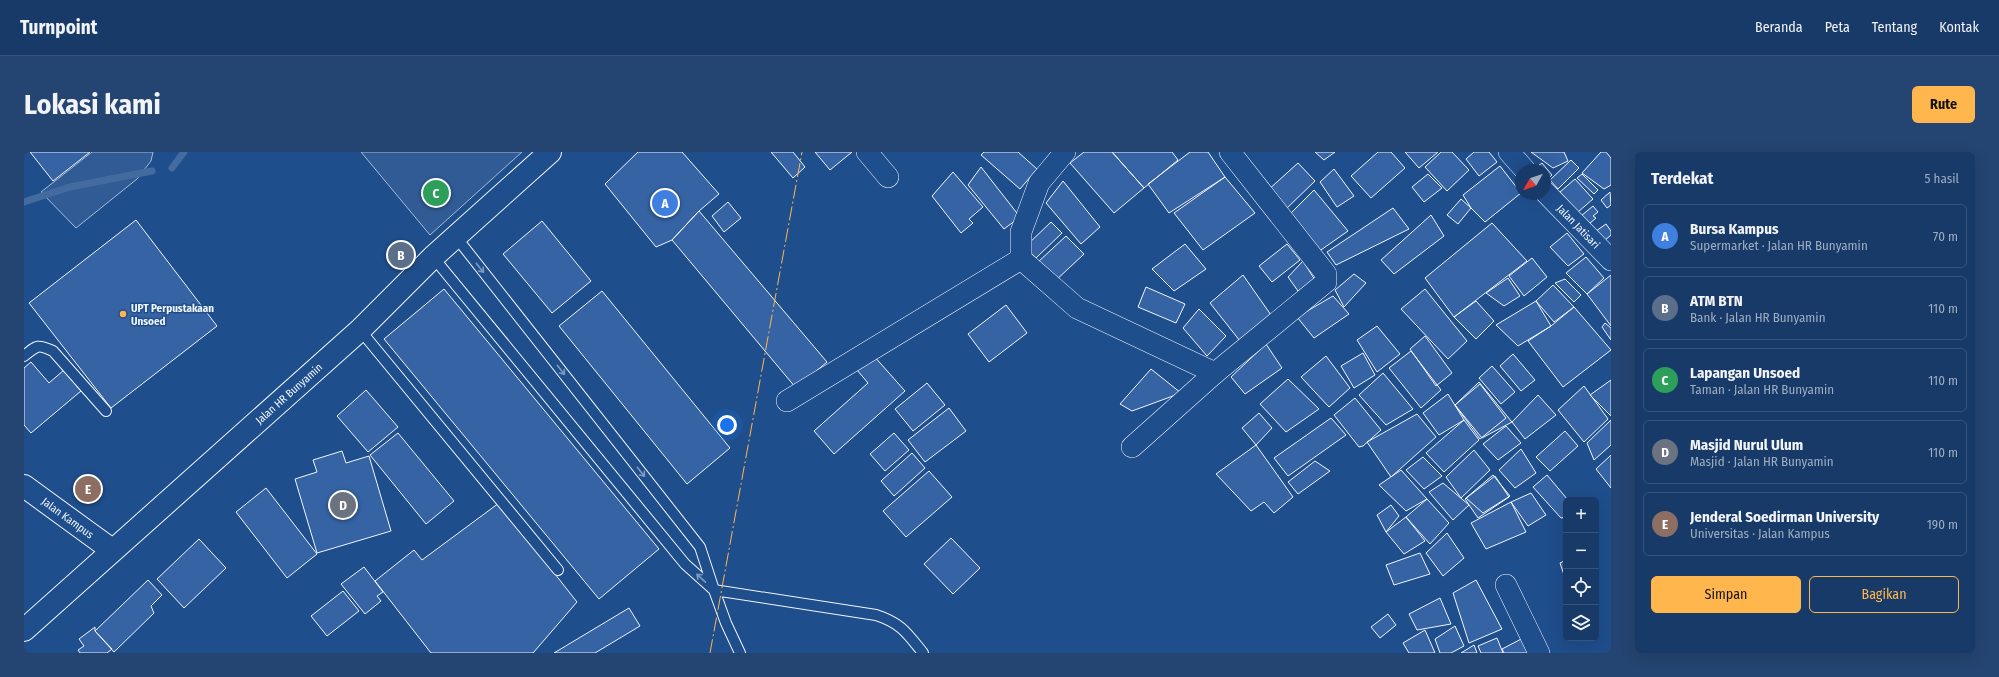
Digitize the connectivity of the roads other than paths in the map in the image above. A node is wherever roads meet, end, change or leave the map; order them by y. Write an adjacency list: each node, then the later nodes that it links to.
1 (550, 152): 9 (main road, Jalan HR Bunyamin)
2 (868, 152): 7 (street)
3 (1065, 152): 12 (street)
4 (1230, 152): 15 (street)
5 (1509, 152): 6 (street)
6 (1520, 164)
7 (888, 177)
8 (1551, 198): 10 (street, Jalan Jatisari)
9 (456, 237): 11 (main road, Jalan HR Bunyamin); 23 (lane, one-way to 23)
10 (1607, 250)
11 (433, 257): 13 (main road, Jalan HR Bunyamin); 23 (lane, one-way to 11)
12 (1021, 259): 15 (street); 16 (street)
13 (360, 330): 20 (main road, Jalan HR Bunyamin); 21 (lane)
14 (24, 356): 17 (lane)
15 (1215, 373): 18 (street)
16 (787, 401)
17 (106, 411)
18 (1132, 447)
19 (24, 486): 20 (main road, Jalan Kampus)
20 (112, 550): 24 (main road, Jalan HR Bunyamin)
21 (558, 570)
22 (1506, 585): 27 (street)
23 (714, 590): 25 (lane); 26 (lane)
24 (24, 630)
25 (740, 653)
26 (923, 653)
27 (1539, 653)

